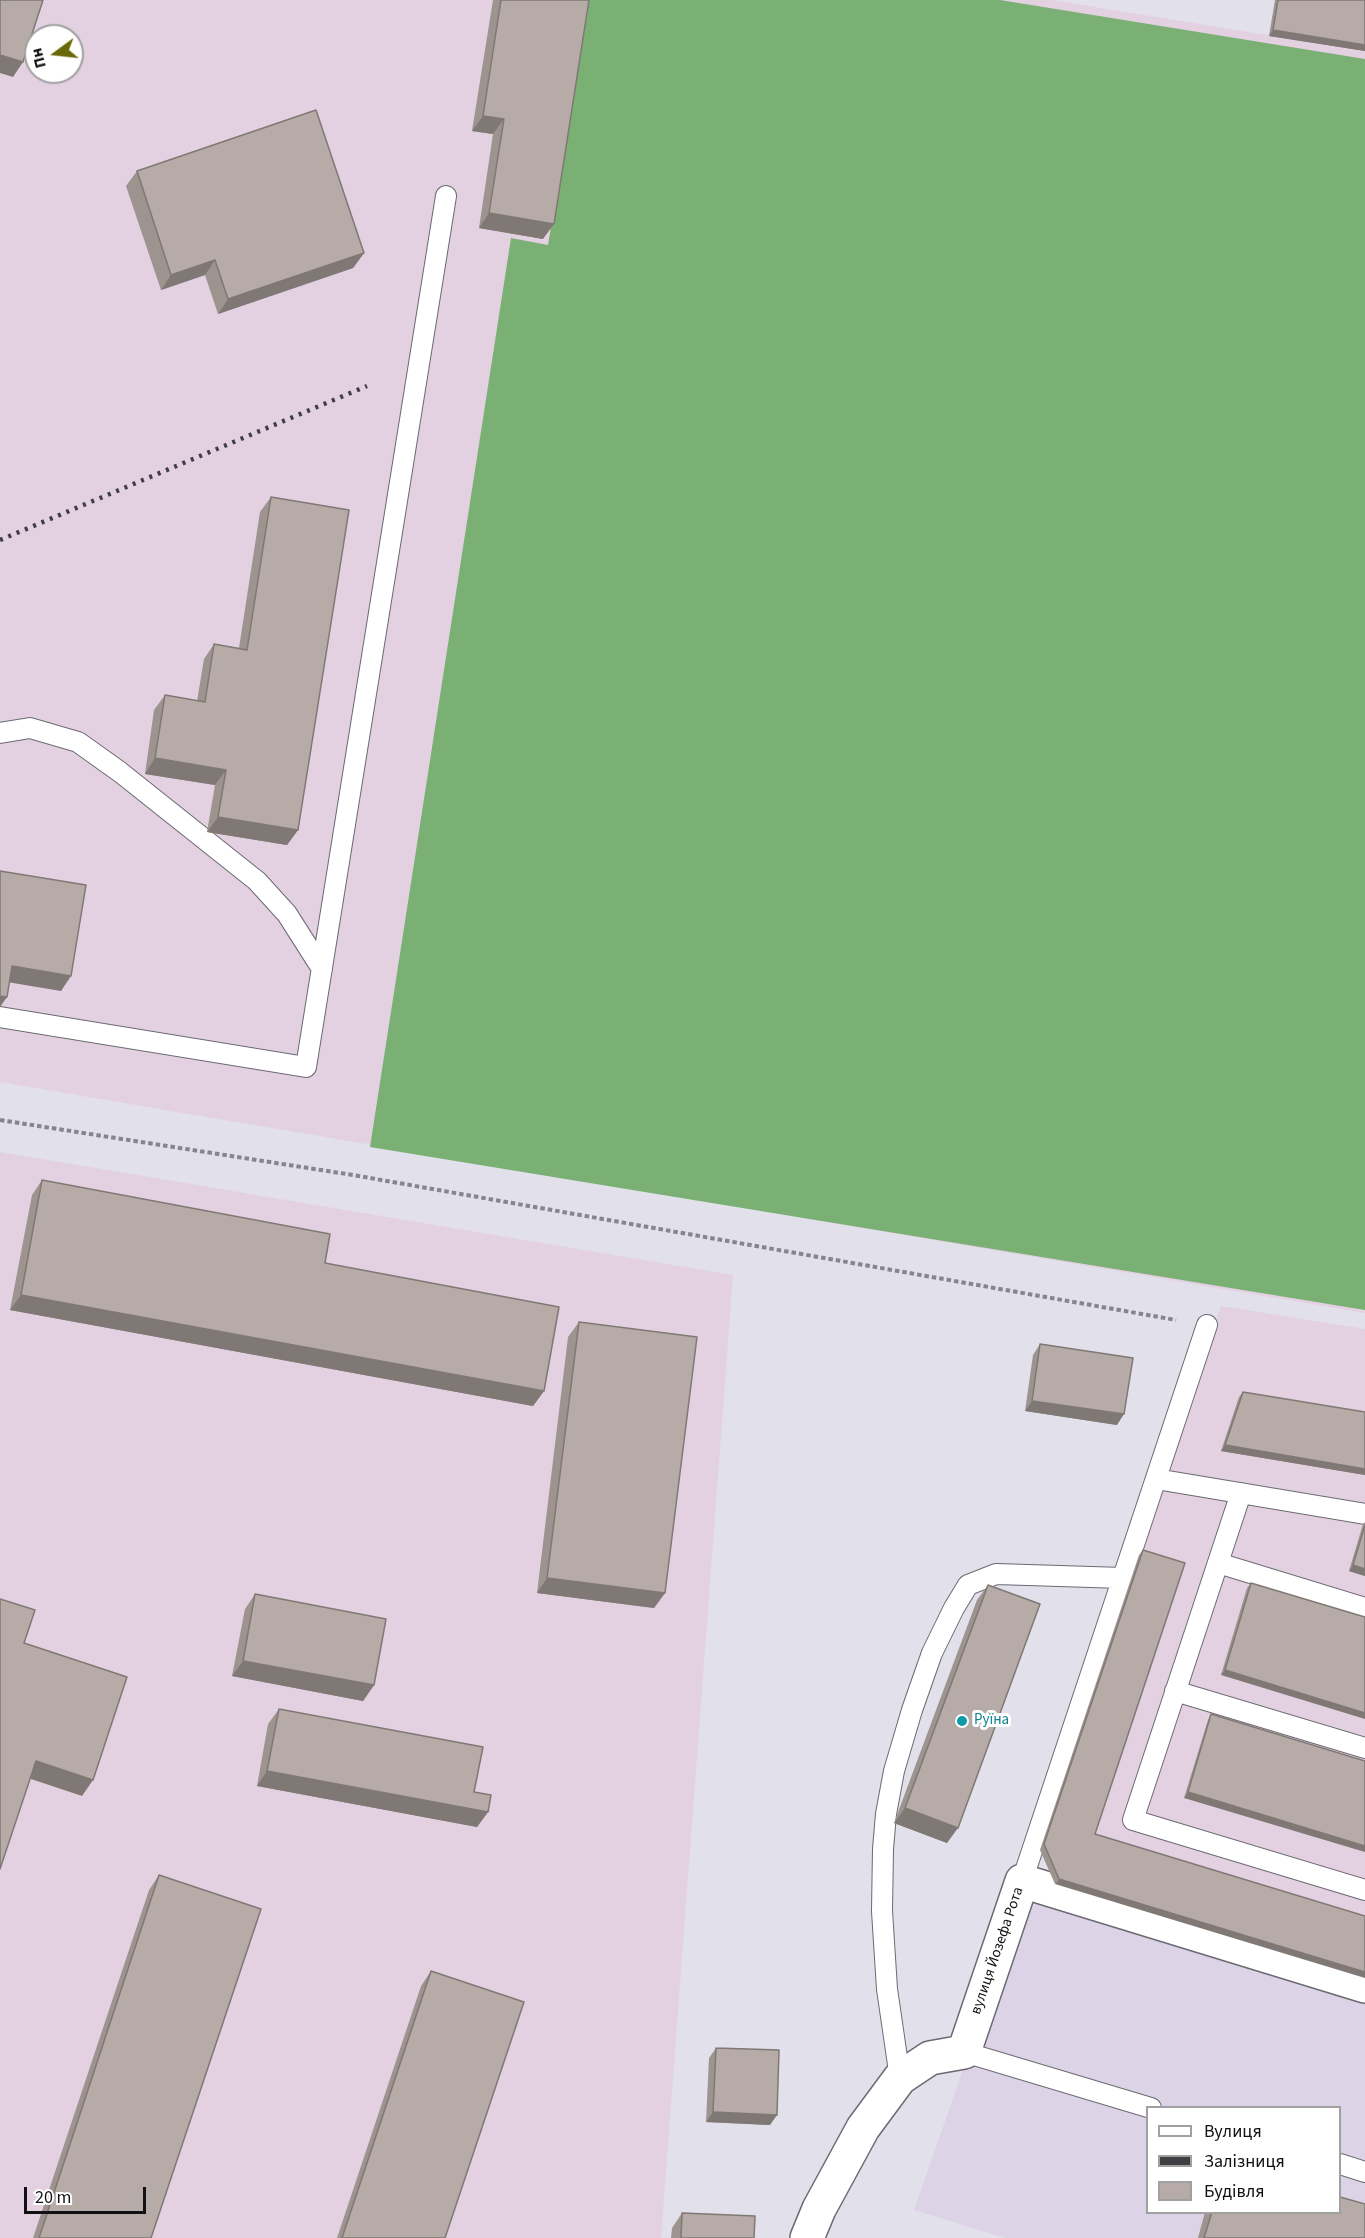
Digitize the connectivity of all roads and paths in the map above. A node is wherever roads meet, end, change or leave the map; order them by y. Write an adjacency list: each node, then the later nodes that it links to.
1 (446, 196): 3 (lane)
2 (0, 734): 3 (lane)
3 (322, 969): 4 (lane)
4 (0, 1017)
5 (0, 1120): 6 (path)
6 (1207, 1325): 7 (lane)
7 (1156, 1479): 8 (lane); 11 (lane)
8 (1242, 1493): 9 (lane); 10 (lane)
9 (1365, 1514)
10 (1218, 1563): 12 (lane); 13 (lane)
11 (1123, 1578): 15 (lane); 19 (lane)
12 (1365, 1608)
13 (1175, 1691): 14 (lane); 16 (lane)
14 (1365, 1748)
15 (1022, 1881): 17 (street, вулиця Йозефа Рота); 18 (street, вулиця Йозефа Рота)
16 (1365, 1890)
17 (1365, 1986)
18 (964, 2052): 19 (street); 20 (lane)
19 (900, 2078): 23 (street)
20 (1146, 2107)
21 (1341, 2164): 22 (lane)
22 (1365, 2172)
23 (807, 2238)

